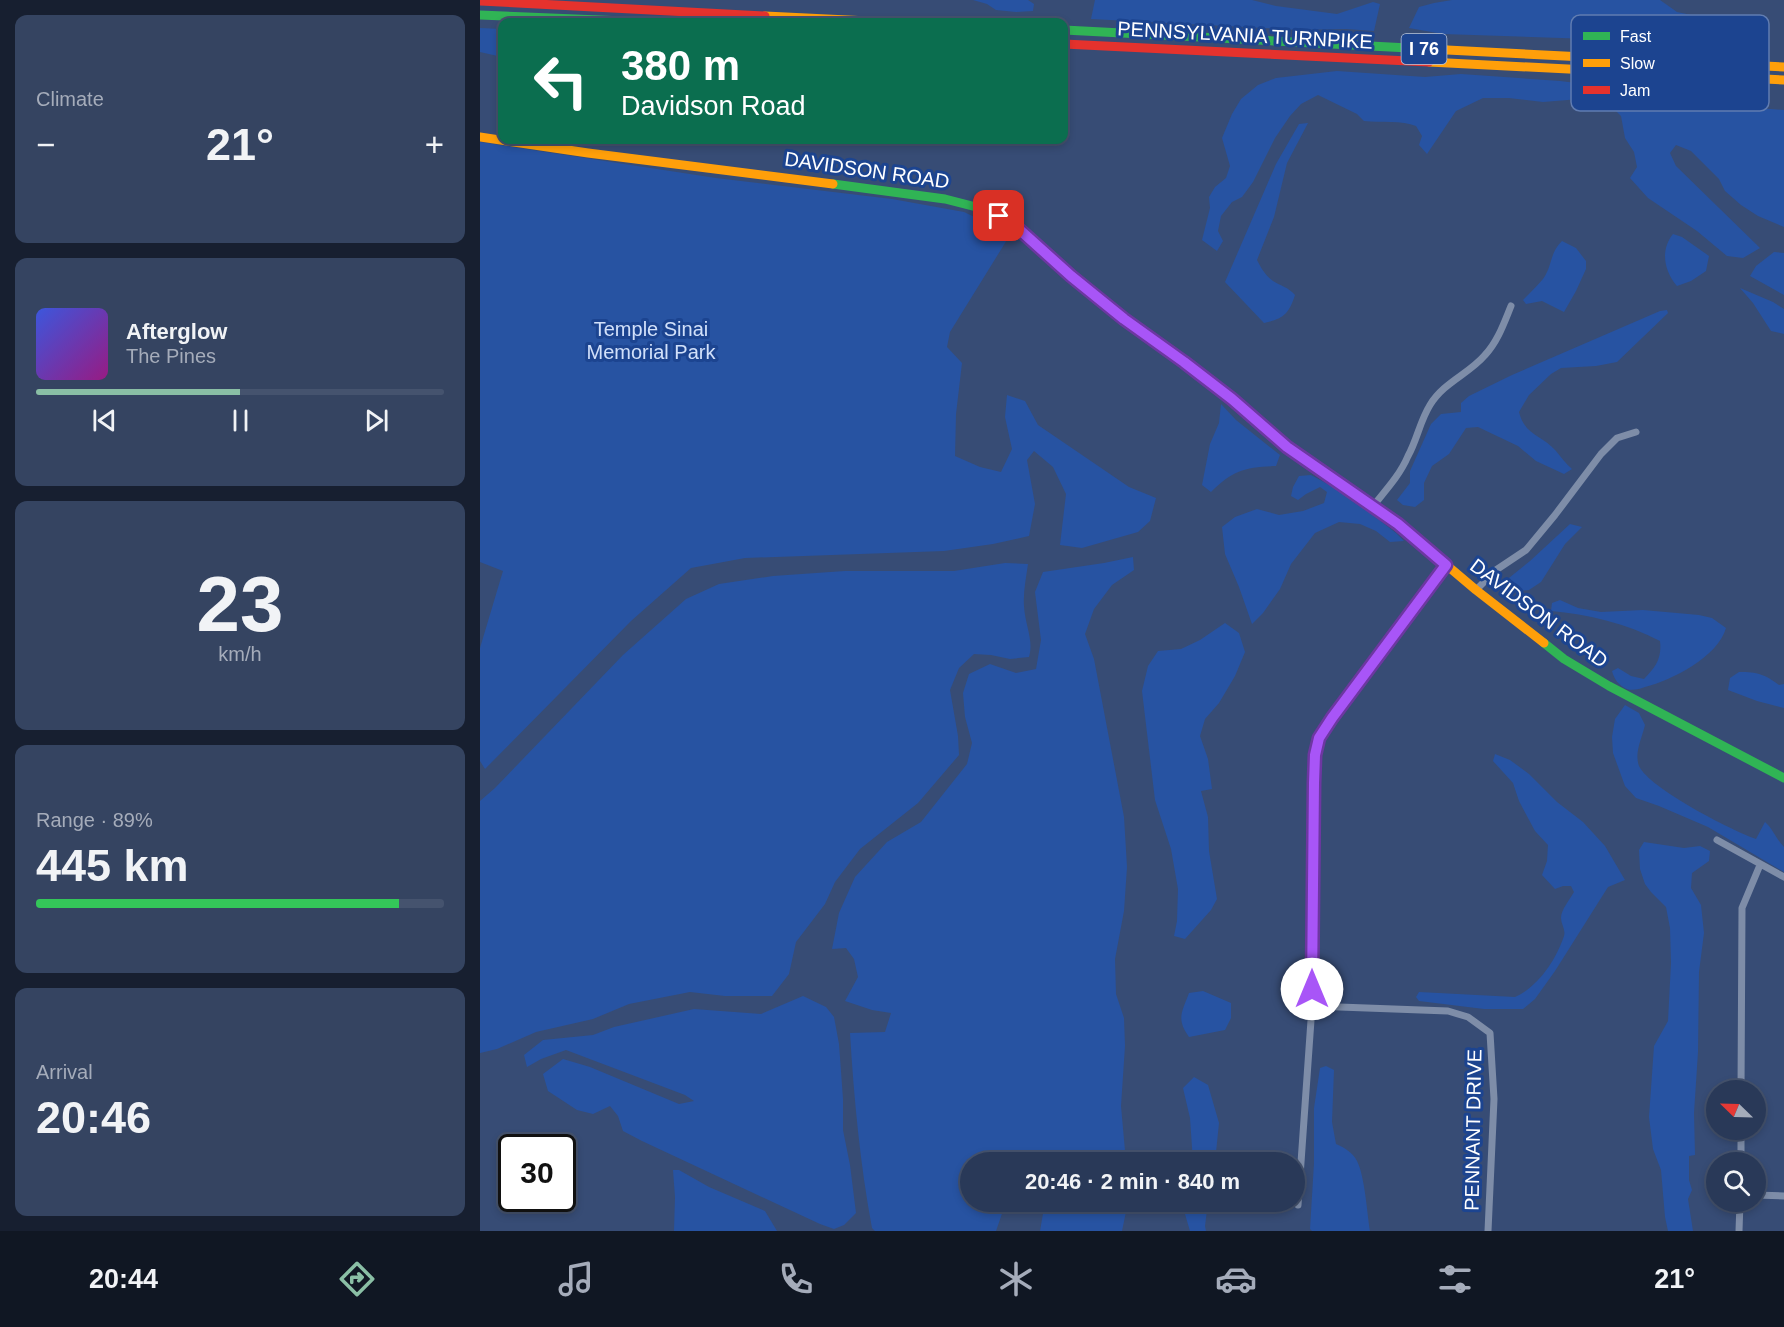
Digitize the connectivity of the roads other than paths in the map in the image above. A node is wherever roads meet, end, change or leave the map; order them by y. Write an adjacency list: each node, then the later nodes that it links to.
1 (480, 1): 4 (main road)
2 (480, 15): 3 (main road)
3 (552, 18)
4 (812, 18)
5 (1068, 30): 7 (main road, PENNSYLVANIA TURNPIKE / I 76)
6 (1068, 44): 10 (main road, PENNSYLVANIA TURNPIKE / I 76)
7 (1571, 56)
8 (1769, 66): 9 (main road, PENNSYLVANIA TURNPIKE / I 76)
9 (1784, 67)
10 (1571, 69)
11 (1769, 79): 12 (main road, PENNSYLVANIA TURNPIKE / I 76)
12 (1784, 80)
13 (480, 137): 14 (main road, DAVIDSON ROAD)
14 (498, 140)
15 (527, 144): 18 (main road, DAVIDSON ROAD)
16 (1511, 306): 18 (street)
17 (1636, 432): 20 (street)
18 (1373, 506): 19 (main road, DAVIDSON ROAD)
19 (1446, 565): 20 (main road, DAVIDSON ROAD); 25 (street)
20 (1476, 590): 21 (main road, DAVIDSON ROAD)
21 (1784, 778)
22 (1717, 840): 23 (street)
23 (1760, 865): 24 (street); 26 (street)
24 (1784, 877)
25 (1312, 1006): 27 (street); 31 (street, PENNANT DRIVE)
26 (1741, 1080)
27 (1302, 1152)
28 (1766, 1196): 29 (street)
29 (1784, 1196)
30 (1740, 1212): 32 (street)
31 (1488, 1231)
32 (1739, 1231)

